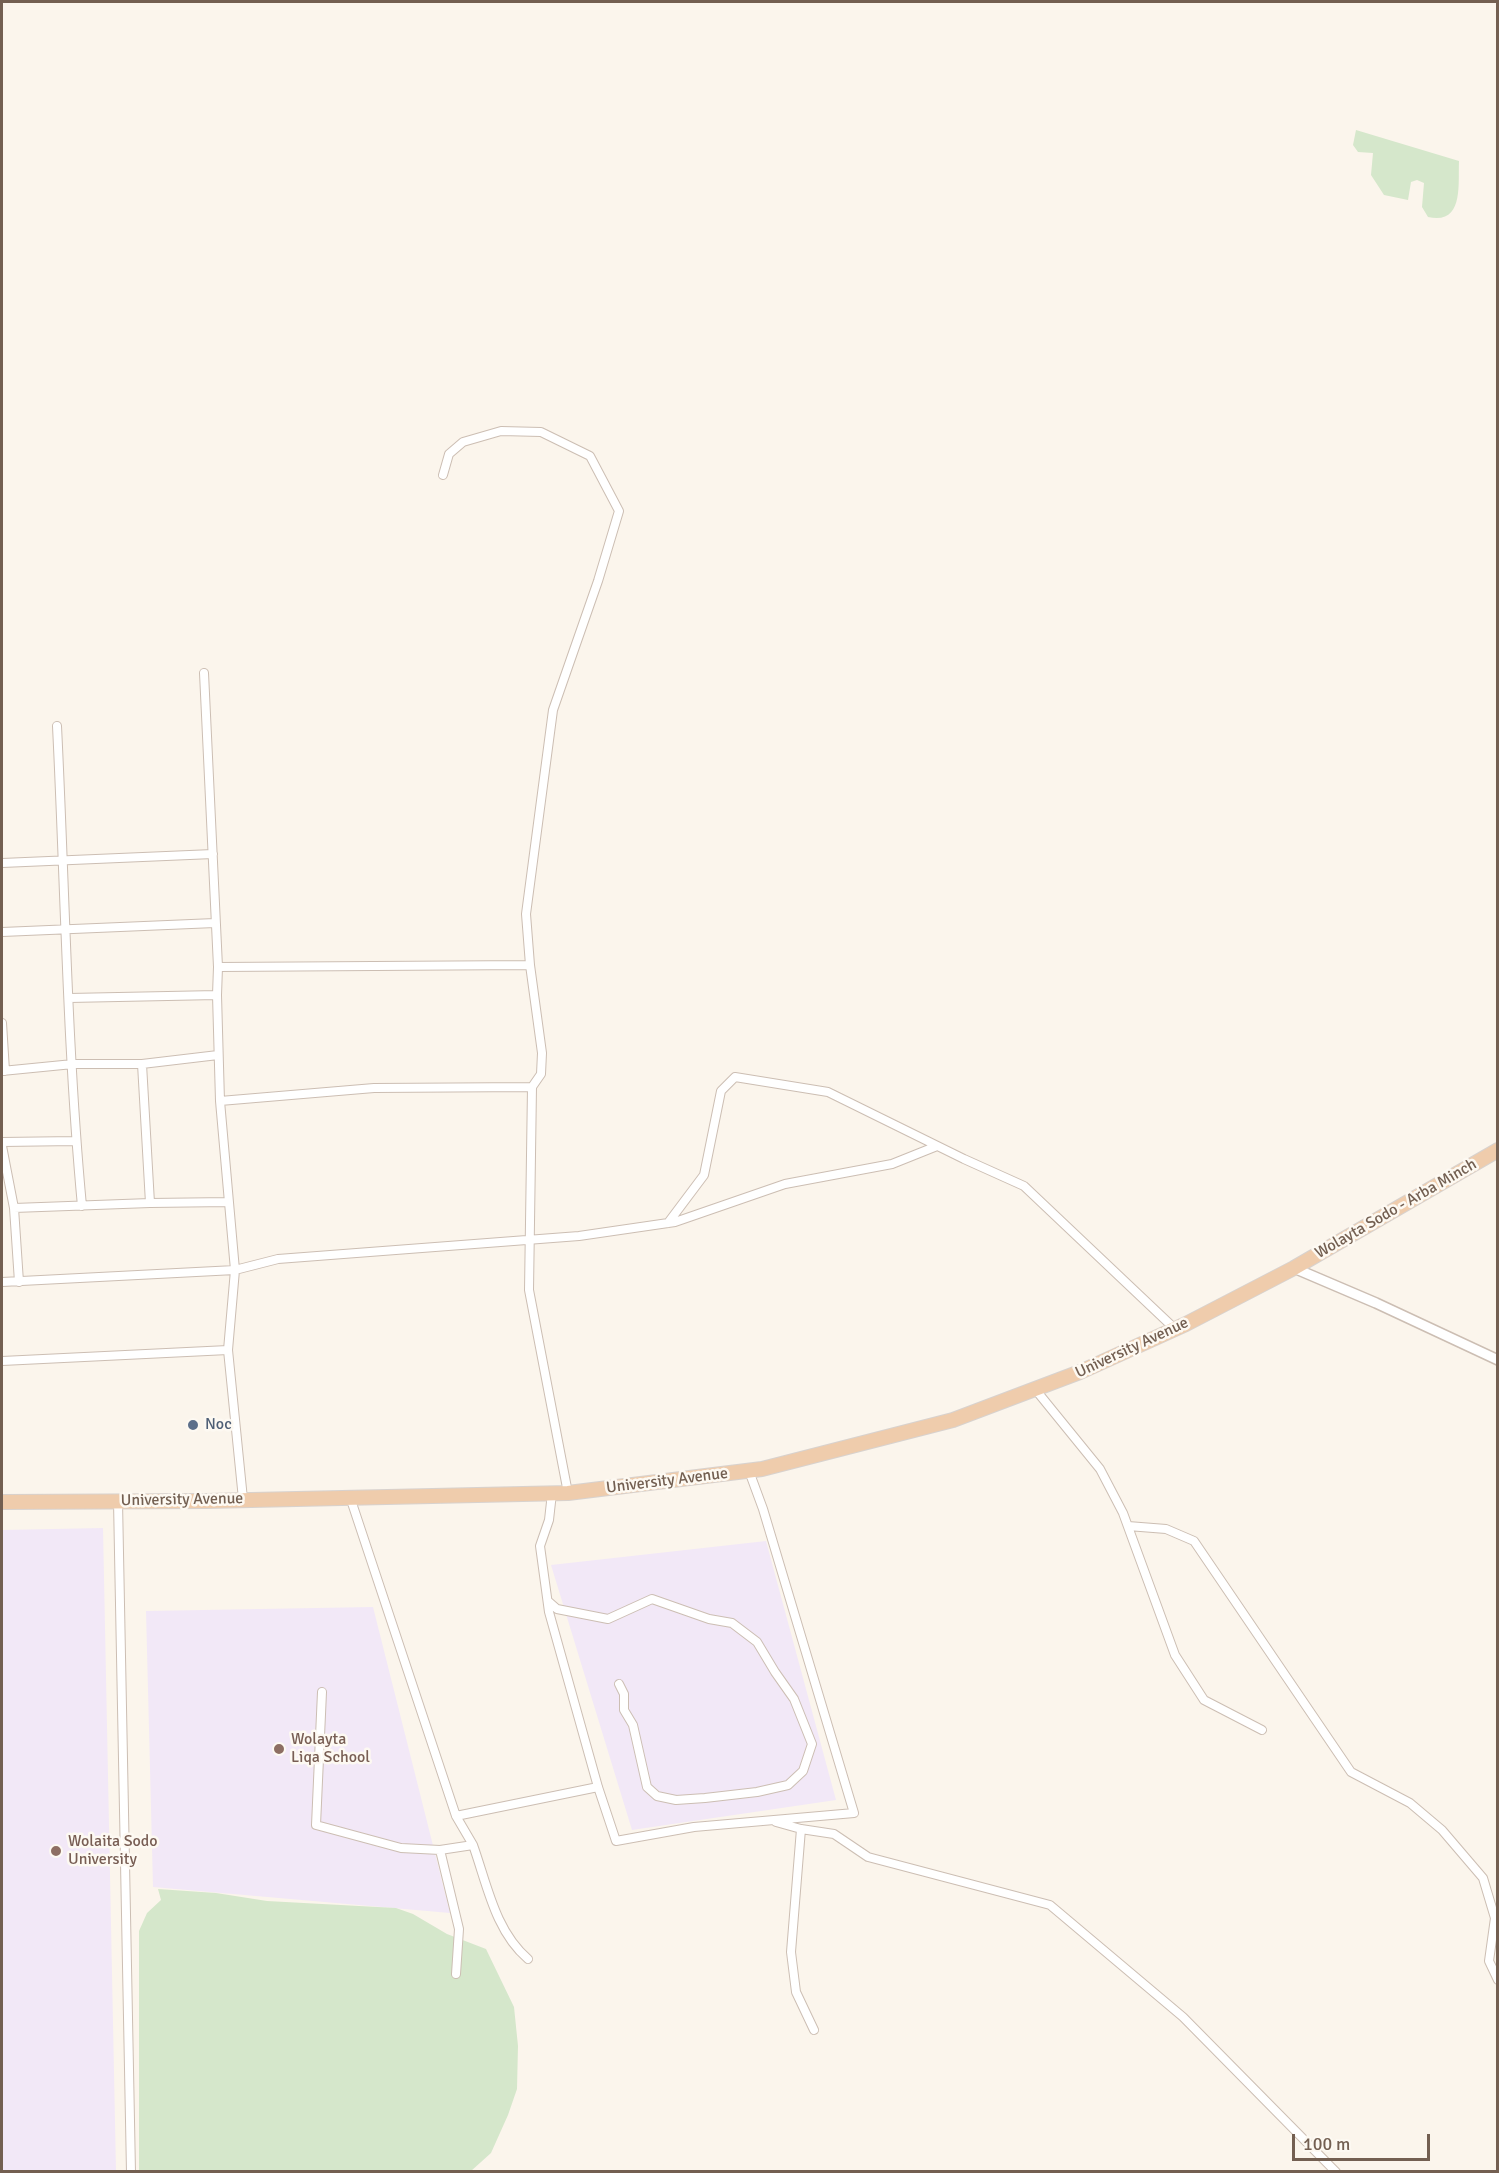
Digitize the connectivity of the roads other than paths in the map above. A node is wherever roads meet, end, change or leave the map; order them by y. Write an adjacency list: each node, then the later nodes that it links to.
1 (443, 475): 10 (street)
2 (204, 673): 4 (street)
3 (57, 726): 5 (street)
4 (213, 854): 5 (street); 7 (street)
5 (64, 862): 6 (street); 8 (street)
6 (2, 863)
7 (215, 923): 8 (street); 11 (street)
8 (67, 928): 9 (street); 13 (street)
9 (2, 932)
10 (530, 965): 11 (street); 19 (street)
11 (218, 967): 12 (street)
12 (217, 995): 13 (street); 15 (street)
13 (69, 998): 16 (street)
14 (2, 1023): 18 (street)
15 (218, 1055): 17 (street); 20 (street)
16 (73, 1064): 17 (street); 18 (street); 21 (street)
17 (142, 1064): 26 (street)
18 (3, 1071)
19 (532, 1087): 20 (street); 30 (street)
20 (220, 1101): 25 (street)
21 (76, 1141): 22 (street); 27 (street)
22 (2, 1144): 28 (street)
23 (937, 1146): 29 (street); 29 (street); 35 (street)
24 (1497, 1150): 31 (highway, Wolayta Sodo - Arba Minch)
25 (229, 1202): 26 (street); 32 (street)
26 (150, 1203): 27 (street)
27 (82, 1206): 28 (street)
28 (14, 1208): 34 (street)
29 (668, 1223): 30 (street)
30 (530, 1240): 32 (street); 42 (street)
31 (1294, 1268): 35 (highway, University Avenue); 37 (street)
32 (235, 1269): 34 (street); 36 (street)
33 (2, 1282): 34 (street)
34 (19, 1282)
35 (1175, 1329): 39 (highway, University Avenue)
36 (228, 1350): 38 (street); 44 (street)
37 (1497, 1360)
38 (2, 1361)
39 (1035, 1389): 40 (highway, University Avenue); 47 (street)
40 (749, 1471): 42 (highway, University Avenue); 54 (street)
41 (552, 1493): 42 (highway, University Avenue); 43 (highway, University Avenue); 48 (street)
42 (568, 1493)
43 (350, 1496): 44 (highway, University Avenue); 53 (street)
44 (243, 1499): 45 (highway, University Avenue)
45 (118, 1501): 46 (highway, University Avenue); 62 (street)
46 (2, 1502)
47 (1128, 1526): 51 (street); 60 (street)
48 (549, 1602): 49 (street); 52 (street)
49 (619, 1684)
50 (322, 1692): 57 (street)
51 (1262, 1730)
52 (598, 1787): 53 (street); 54 (street)
53 (456, 1816): 56 (street)
54 (769, 1820): 55 (street)
55 (801, 1829): 61 (street); 63 (street)
56 (473, 1845): 57 (street); 58 (street)
57 (440, 1850): 59 (street)
58 (528, 1959)
59 (456, 1974)
60 (1497, 1980)
61 (814, 2030)
62 (131, 2172)
63 (1336, 2172)

